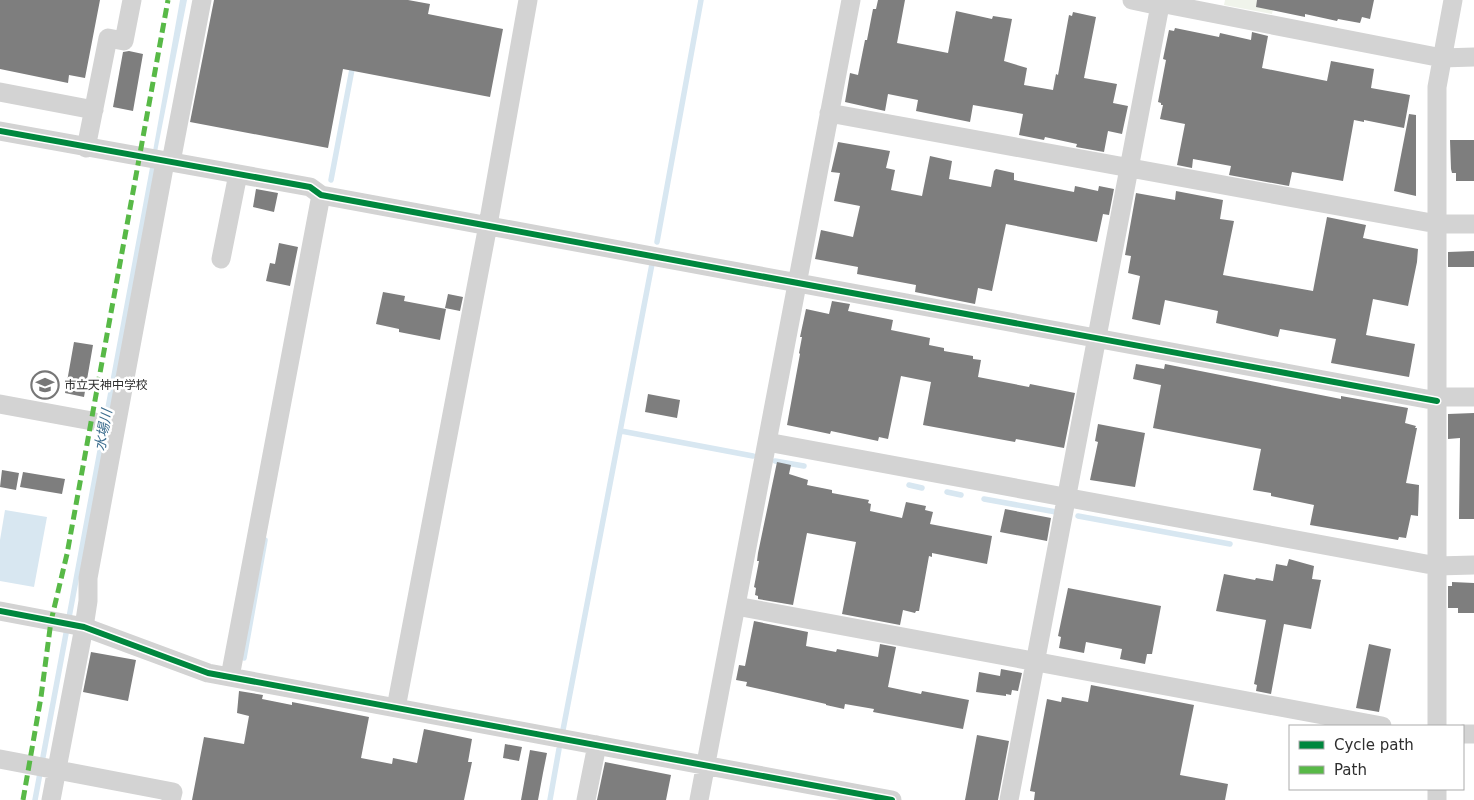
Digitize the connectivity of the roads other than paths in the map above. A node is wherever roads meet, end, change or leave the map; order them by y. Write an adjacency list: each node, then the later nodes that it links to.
1 (132, 0): 11 (street)
2 (202, 0): 15 (street)
3 (528, 0): 21 (street)
4 (851, 0): 12 (street)
5 (1132, 0): 7 (street)
6 (1453, 0): 9 (street)
7 (1161, 3): 9 (street); 16 (street)
8 (1474, 57): 9 (street)
9 (1442, 58): 19 (street)
10 (0, 92): 11 (street)
11 (94, 110): 14 (street)
12 (829, 113): 16 (street); 23 (street)
13 (0, 131): 14 (street)
14 (86, 148): 15 (street)
15 (161, 161): 17 (street); 35 (street)
16 (1129, 168): 19 (street); 24 (street)
17 (238, 174): 18 (street); 22 (street)
18 (321, 195): 21 (street); 37 (street)
19 (1436, 224): 20 (street); 26 (street)
20 (1474, 224)
21 (488, 225): 23 (street); 38 (street)
22 (221, 259)
23 (797, 282): 24 (street); 29 (street)
24 (1097, 338): 26 (street); 30 (street)
25 (1474, 397): 26 (street)
26 (1437, 399): 31 (street)
27 (0, 404): 28 (street)
28 (92, 421)
29 (767, 442): 30 (street); 33 (street)
30 (1067, 497): 31 (street); 36 (street)
31 (1437, 566): 32 (street); 40 (street)
32 (1474, 566)
33 (736, 606): 36 (street); 43 (street)
34 (0, 611): 35 (street)
35 (81, 627): 37 (street); 44 (street)
36 (1036, 662): 39 (street); 50 (street)
37 (230, 677): 38 (street)
38 (396, 708): 41 (street)
39 (1377, 725)
40 (1437, 725)
41 (597, 745): 43 (street); 47 (street)
42 (0, 759): 44 (street)
43 (706, 765): 48 (street); 49 (street)
44 (47, 768): 45 (street); 46 (street)
45 (52, 800)
46 (172, 800)
47 (586, 800)
48 (699, 800)
49 (892, 800)
50 (1009, 800)

